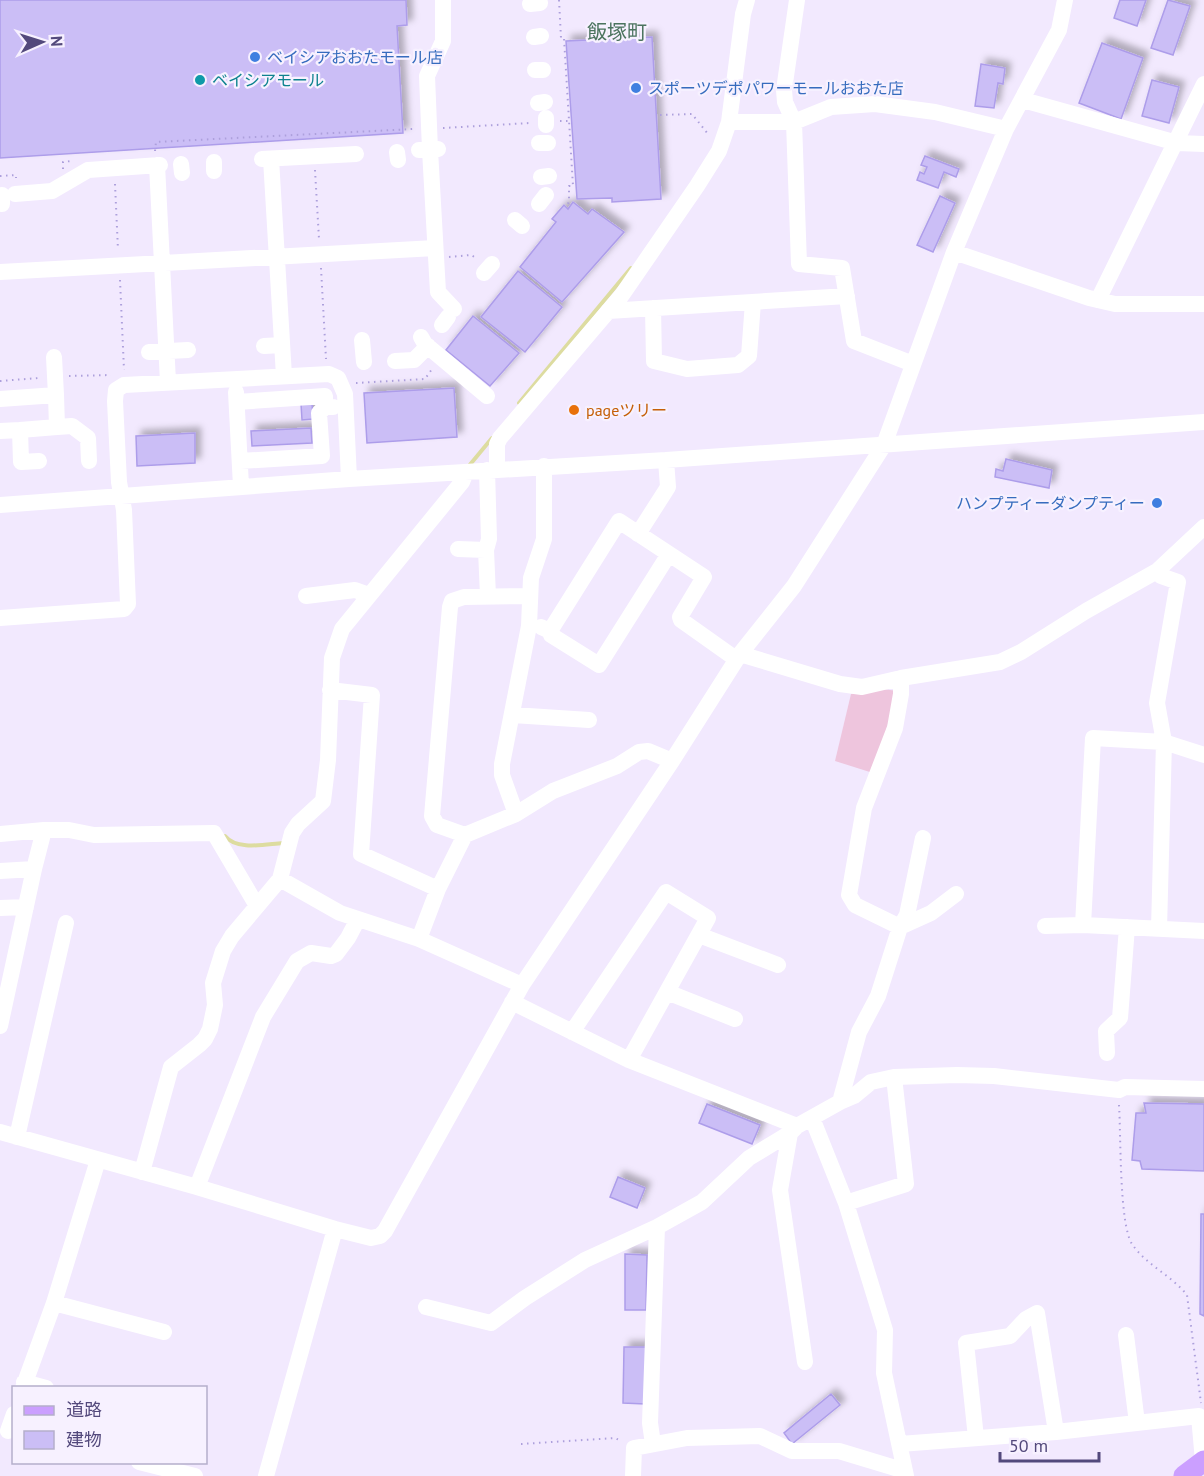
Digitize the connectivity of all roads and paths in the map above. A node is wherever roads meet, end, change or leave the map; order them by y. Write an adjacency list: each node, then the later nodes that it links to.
1 (559, 0): 17 (path)
2 (747, 0): 9 (street)
3 (797, 0): 10 (street)
4 (1065, 0): 7 (street)
5 (446, 6): 18 (street)
6 (1204, 84): 13 (street)
7 (1023, 100): 11 (street); 13 (street)
8 (660, 115): 12 (path)
9 (729, 122): 10 (street); 28 (street)
10 (794, 122): 11 (street); 23 (street)
11 (1006, 129): 19 (street)
12 (708, 134)
13 (1177, 143): 14 (street); 24 (street)
14 (1204, 144)
15 (363, 156): 20 (street)
16 (6, 198): 21 (street)
17 (566, 207)
18 (435, 248): 20 (street); 29 (street)
19 (954, 252): 24 (street); 40 (street)
20 (277, 257): 21 (street); 31 (street)
21 (162, 264): 22 (street); 34 (street)
22 (0, 272)
23 (847, 296): 25 (street); 40 (street)
24 (1098, 300): 26 (street)
25 (753, 302): 27 (street); 27 (street)
26 (1204, 304)
27 (652, 308): 28 (street)
28 (608, 311): 61 (street)
29 (448, 317)
30 (362, 340): 39 (street)
31 (282, 345): 32 (street); 41 (street)
32 (264, 346)
33 (188, 350): 34 (street)
34 (167, 351): 35 (street); 44 (street)
35 (149, 352)
36 (55, 357): 45 (street)
37 (441, 358): 38 (street); 43 (path); 46 (street)
38 (395, 361)
39 (364, 362)
40 (913, 364): 55 (street)
41 (284, 376): 42 (street); 49 (street)
42 (235, 379): 44 (street); 48 (street)
43 (353, 383)
44 (158, 387): 65 (street)
45 (56, 395): 47 (street); 52 (street)
46 (487, 396)
47 (0, 399)
48 (233, 405): 50 (street); 56 (street)
49 (346, 406): 50 (street); 63 (street)
50 (325, 407): 56 (street)
51 (1204, 422): 55 (street)
52 (57, 427): 53 (street); 59 (street)
53 (20, 430): 54 (street); 58 (street)
54 (0, 431)
55 (884, 445): 57 (street); 80 (street)
56 (237, 454): 64 (street)
57 (666, 460): 60 (street); 68 (street)
58 (39, 461)
59 (89, 461)
60 (544, 466): 61 (street); 76 (street)
61 (492, 470): 62 (street); 70 (street)
62 (466, 472): 63 (street); 73 (street)
63 (349, 478): 64 (street)
64 (242, 486): 65 (street)
65 (121, 495): 66 (street); 77 (street)
66 (0, 505)
67 (1204, 527): 72 (street)
68 (638, 534): 71 (street); 79 (street)
69 (458, 549): 70 (street)
70 (486, 550): 75 (street)
71 (669, 554): 79 (street); 80 (street)
72 (1157, 572): 81 (street); 85 (street)
73 (369, 595): 74 (street); 82 (street)
74 (306, 596)
75 (488, 596): 76 (street); 91 (street)
76 (529, 596): 78 (street)
77 (0, 618)
78 (529, 626): 79 (street); 83 (street)
79 (550, 631)
80 (738, 657): 81 (street); 87 (street)
81 (901, 678): 105 (street)
82 (330, 690): 95 (street); 96 (street)
83 (513, 715): 84 (street); 88 (street)
84 (589, 720)
85 (1164, 742): 86 (street); 103 (street); 107 (street)
86 (1204, 755)
87 (672, 761): 88 (street); 113 (street)
88 (516, 814): 91 (street)
89 (44, 830): 90 (street); 93 (street); 98 (street)
90 (0, 834)
91 (465, 835): 96 (street)
92 (923, 838): 105 (street)
93 (34, 869): 94 (street); 100 (street)
94 (0, 871)
95 (280, 879): 98 (street); 101 (street)
96 (438, 889): 110 (street)
97 (956, 894): 105 (street)
98 (257, 906): 130 (street)
99 (0, 908): 100 (street)
100 (26, 908): 112 (street)
101 (358, 919): 110 (street); 131 (street)
102 (66, 923): 128 (street)
103 (1083, 925): 104 (street); 106 (street)
104 (1045, 926)
105 (900, 927): 124 (street)
106 (1127, 927): 107 (street); 119 (street)
107 (1159, 929): 108 (street)
108 (1204, 931)
109 (699, 935): 111 (street); 114 (street); 118 (street)
110 (419, 939): 113 (street)
111 (778, 964)
112 (6, 965): 117 (street)
113 (522, 985): 115 (street)
114 (667, 992): 116 (street); 120 (street)
115 (512, 1002): 118 (street); 134 (street)
116 (735, 1019)
117 (0, 1026)
118 (572, 1032): 120 (street)
119 (1107, 1053)
120 (629, 1060): 126 (street)
121 (894, 1077): 123 (street); 124 (street); 132 (street)
122 (1204, 1089): 123 (street)
123 (1119, 1090): 141 (path)
124 (840, 1102): 125 (street)
125 (812, 1118): 126 (street); 132 (street)
126 (793, 1129): 133 (street); 139 (street)
127 (0, 1132): 128 (street)
128 (17, 1137): 129 (street)
129 (98, 1160): 130 (street); 135 (street)
130 (142, 1172): 131 (street)
131 (197, 1187): 134 (street)
132 (846, 1203): 147 (street)
133 (657, 1227): 136 (street); 146 (street)
134 (335, 1229): 153 (street)
135 (54, 1303): 137 (street); 140 (street)
136 (426, 1307)
137 (164, 1332)
138 (1126, 1335): 142 (street)
139 (805, 1362)
140 (23, 1385)
141 (1199, 1416): 142 (street); 149 (street)
142 (1137, 1423): 143 (street)
143 (1056, 1432): 144 (street); 144 (street)
144 (976, 1438): 147 (street)
145 (521, 1444): 148 (path)
146 (653, 1444): 148 (street); 151 (street)
147 (900, 1444): 151 (street)
148 (634, 1448): 154 (street)
149 (1203, 1461): 155 (main road)
150 (147, 1464): 152 (street)
151 (906, 1474)
152 (195, 1476)
153 (266, 1476)
154 (633, 1476)
155 (1184, 1476)

